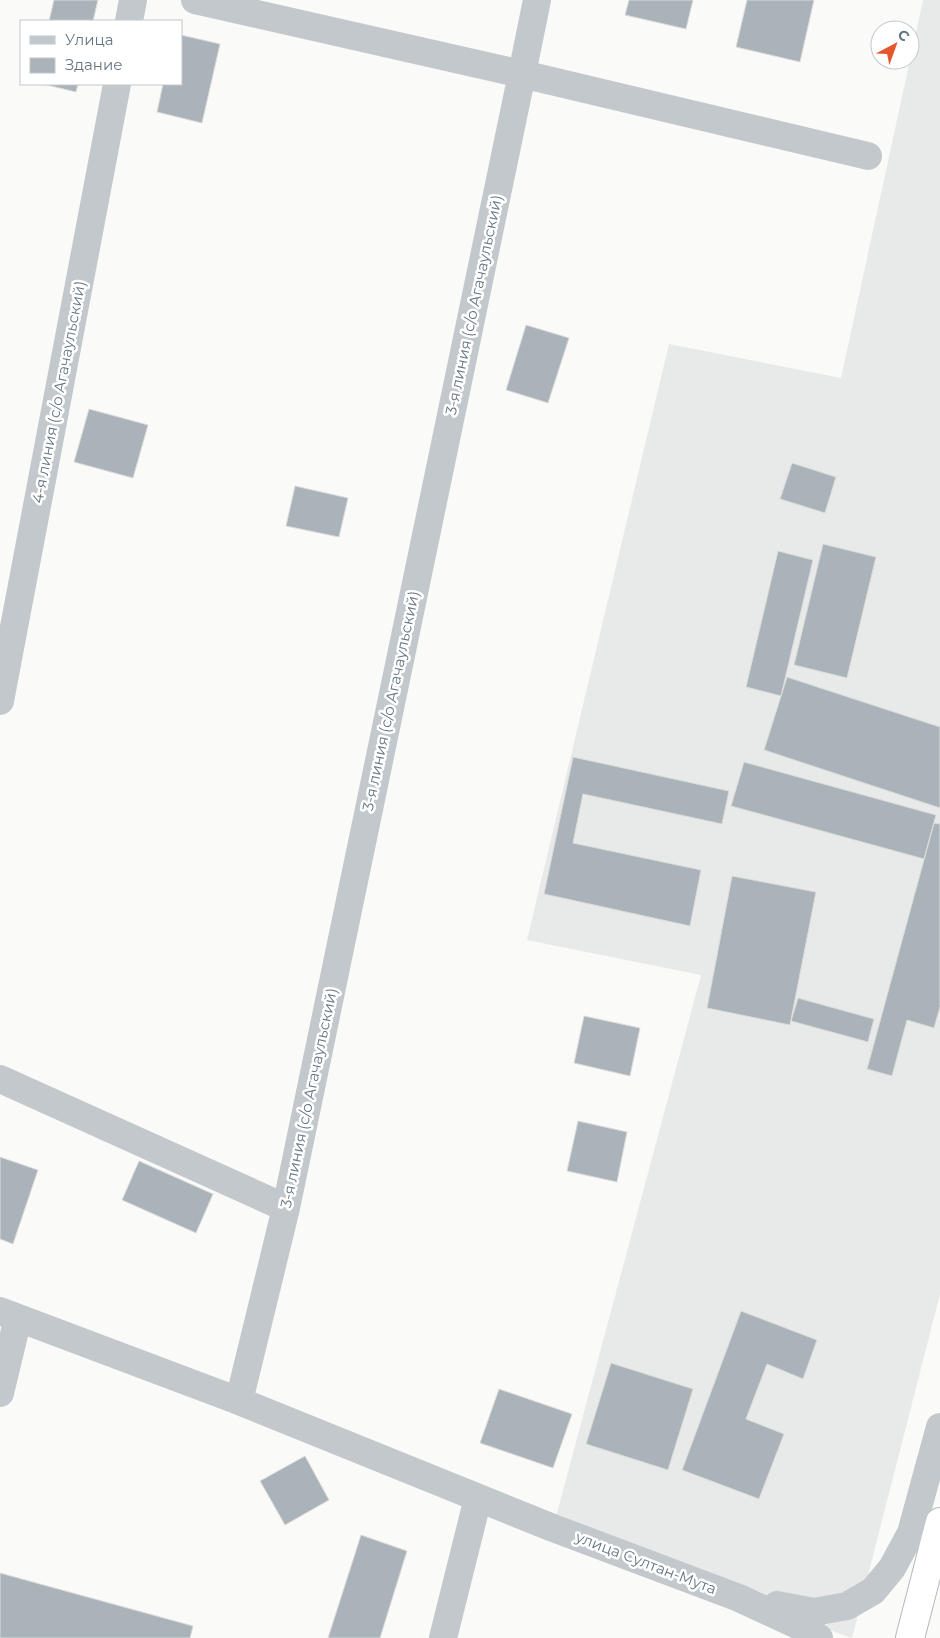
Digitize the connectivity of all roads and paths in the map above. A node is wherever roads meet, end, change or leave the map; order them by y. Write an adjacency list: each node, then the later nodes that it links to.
1 (133, 0): 4 (street)
2 (195, 0): 5 (street)
3 (536, 0): 5 (street, 3-я линия (с/о Агачаульский))
4 (129, 20)
5 (522, 74): 7 (street); 10 (street, 3-я линия (с/о Агачаульский))
6 (117, 85): 8 (street, 4-я линия (с/о Агачаульский))
7 (868, 156)
8 (0, 701)
9 (0, 1079): 10 (street)
10 (286, 1208): 13 (street, 3-я линия (с/о Агачаульский))
11 (9, 1314): 12 (street); 13 (street, улица Султан-Мута)
12 (0, 1393)
13 (239, 1401): 15 (street, улица Султан-Мута)
14 (940, 1427): 17 (street)
15 (478, 1498): 17 (street, улица Султан-Мута); 18 (street)
16 (940, 1522): 20 (highway)
17 (739, 1598): 19 (street)
18 (443, 1638)
19 (819, 1638)
20 (910, 1638)

